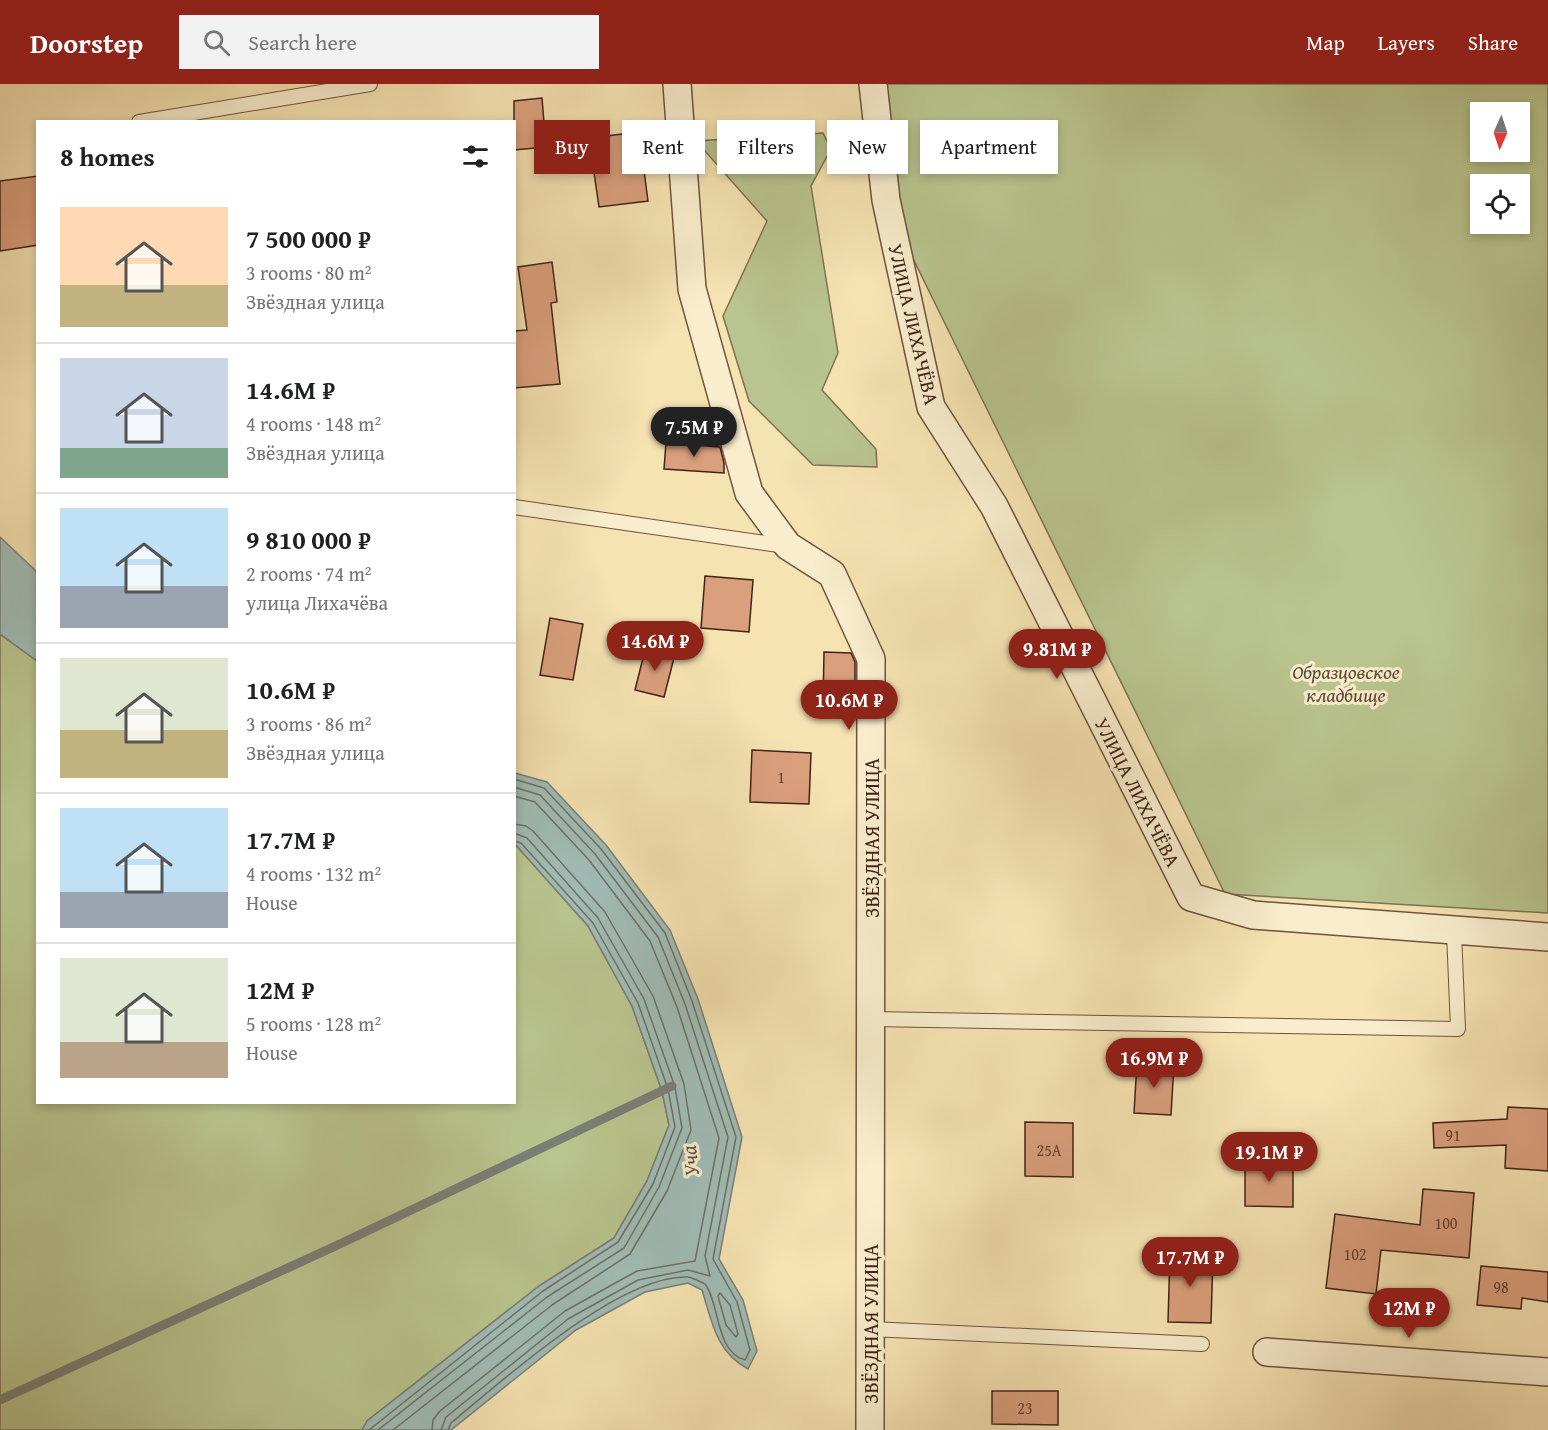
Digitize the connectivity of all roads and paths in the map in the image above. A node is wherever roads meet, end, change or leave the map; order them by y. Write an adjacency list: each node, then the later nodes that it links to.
1 (370, 84): 4 (lane)
2 (677, 84): 6 (street, ЗВЁЗДНАЯ УЛИЦА)
3 (873, 84): 7 (street, УЛИЦА ЛИХАЧЁВА)
4 (151, 120)
5 (516, 507): 6 (lane)
6 (788, 546): 9 (street, ЗВЁЗДНАЯ УЛИЦА)
7 (1454, 932): 8 (street, УЛИЦА ЛИХАЧЁВА); 9 (lane)
8 (1548, 938)
9 (870, 1018): 10 (street, ЗВЁЗДНАЯ УЛИЦА)
10 (870, 1329): 11 (lane); 14 (street, ЗВЁЗДНАЯ УЛИЦА)
11 (1202, 1344)
12 (1267, 1352): 13 (street)
13 (1548, 1372)
14 (870, 1430)

